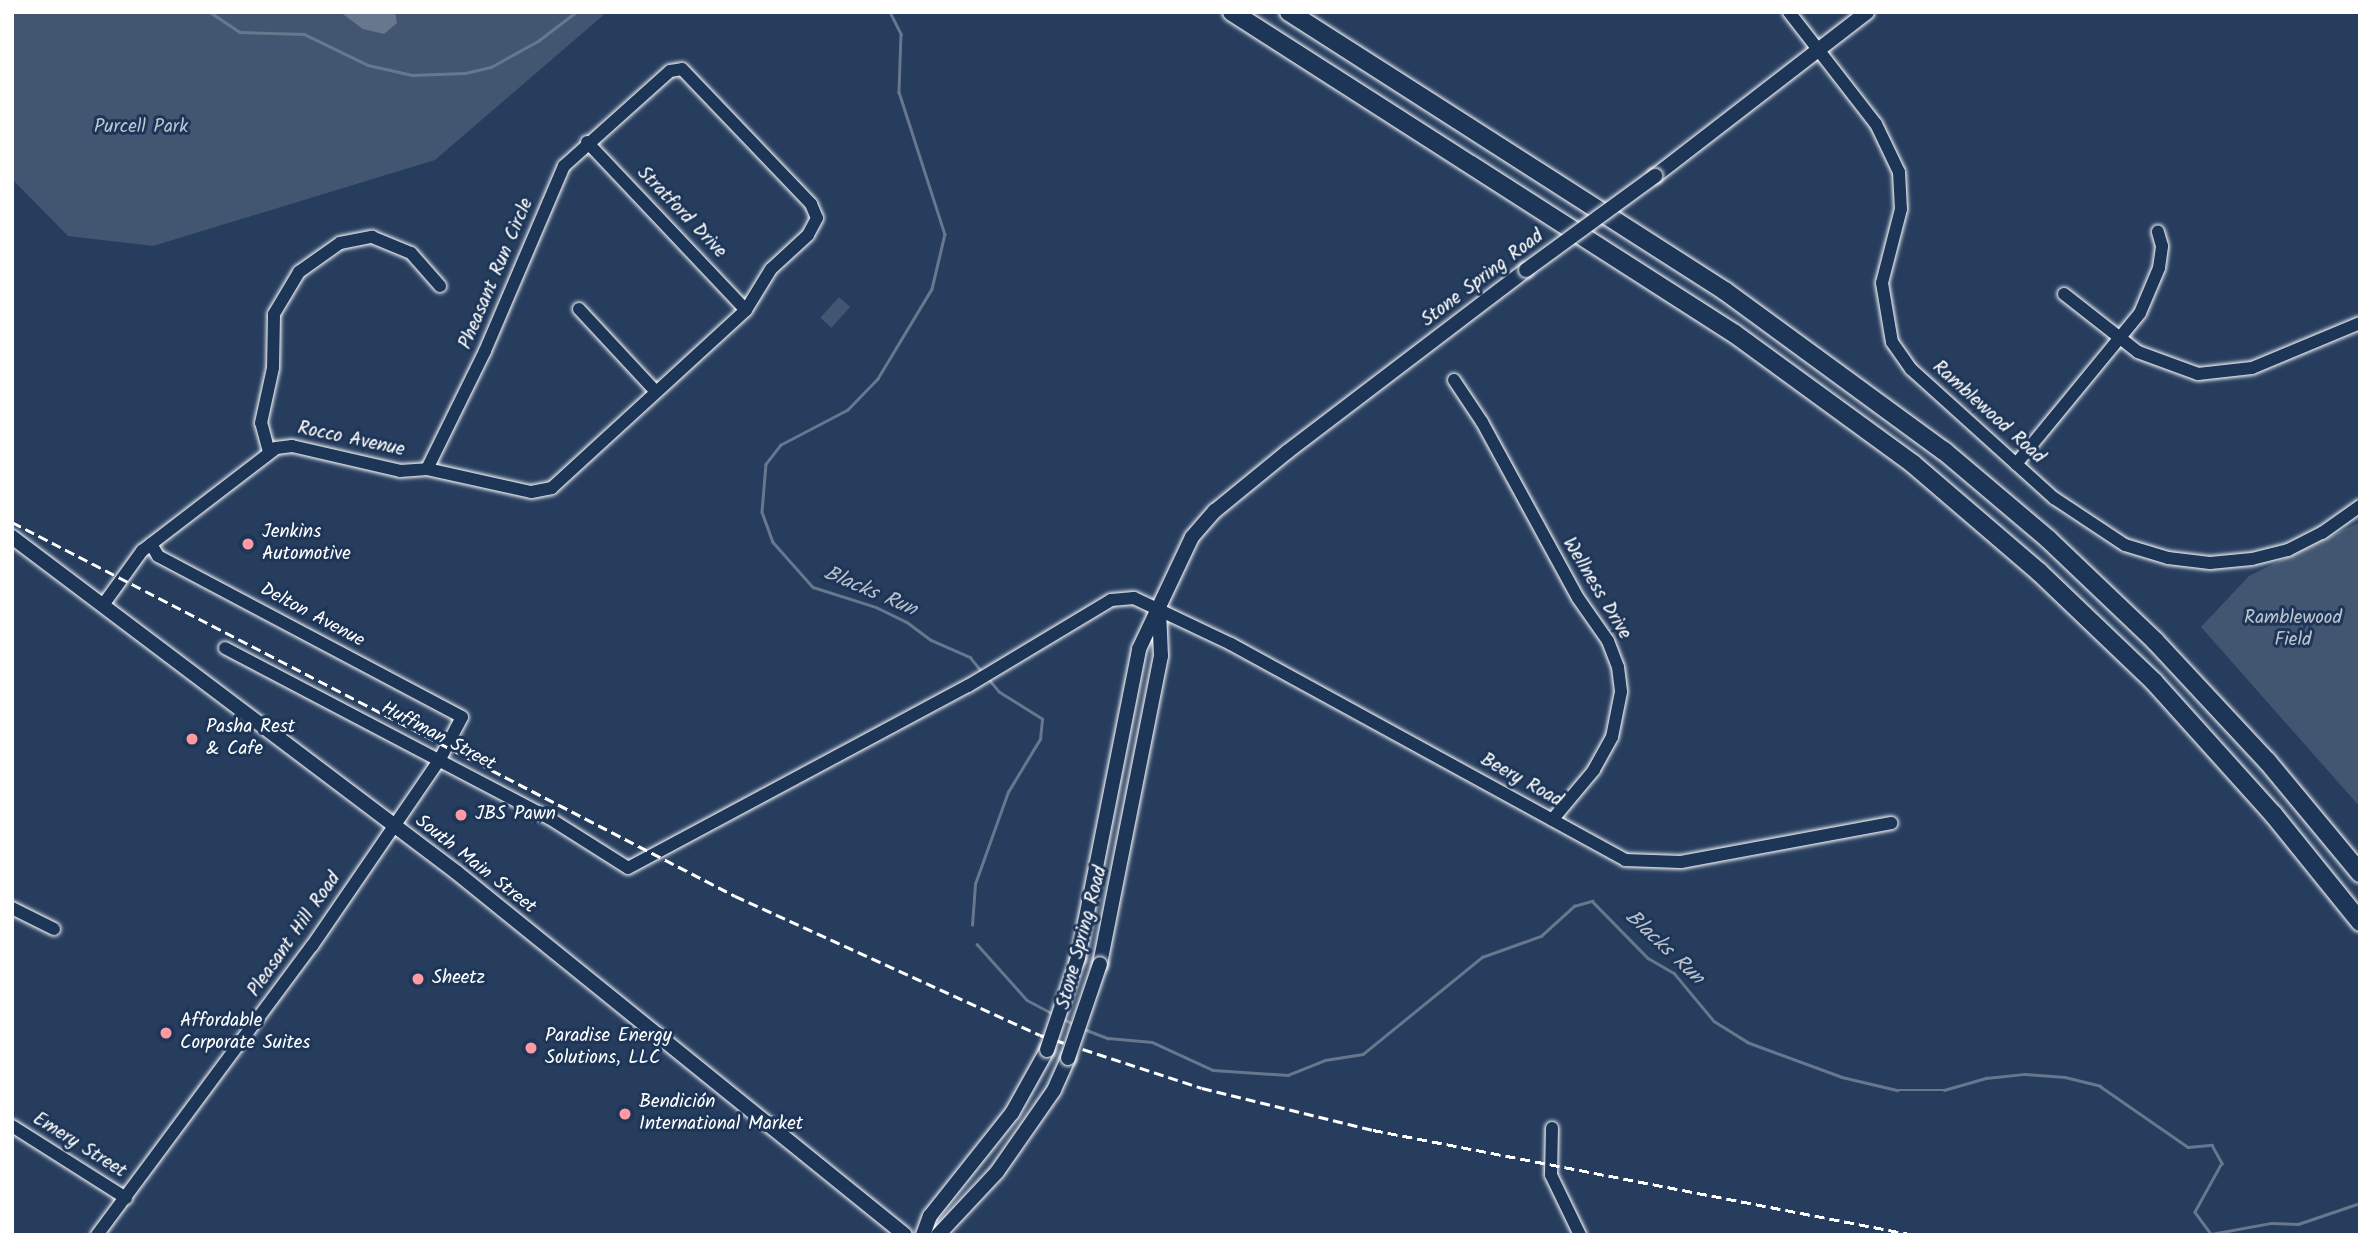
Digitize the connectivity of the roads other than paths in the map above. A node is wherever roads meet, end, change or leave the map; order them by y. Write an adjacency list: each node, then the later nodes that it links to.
1 (1232, 12): 32 (highway)
2 (1289, 12): 30 (highway)
3 (1789, 12): 5 (street, Ramblewood Road)
4 (1867, 12): 5 (main road, Stone Spring Road)
5 (1817, 49): 17 (street, Ramblewood Road); 23 (main road, Stone Spring Road, bridge)
6 (587, 142): 11 (street, Stratford Drive); 11 (street, Pheasant Run Circle); 18 (street, Pheasant Run Circle)
7 (2158, 232): 13 (street)
8 (440, 286): 16 (street)
9 (2064, 295): 13 (street)
10 (579, 309): 15 (street)
11 (746, 310): 15 (street, Pheasant Run Circle)
12 (2360, 323): 13 (street)
13 (2120, 340): 17 (street)
14 (1454, 380): 27 (street, Wellness Drive)
15 (656, 392): 18 (street, Pheasant Run Circle)
16 (269, 452): 18 (street, Rocco Avenue); 21 (street)
17 (2016, 464): 19 (street, Ramblewood Road)
18 (427, 469)
19 (2360, 506)
20 (12, 537): 22 (main road, South Main Street)
21 (151, 544): 22 (street); 25 (street, Delton Avenue)
22 (103, 605): 29 (main road, South Main Street)
23 (1159, 608): 26 (street, Huffman Street); 27 (street, Beery Road); 39 (main road, Stone Spring Road, bridge); 40 (main road, Stone Spring Road, bridge)
24 (225, 648): 26 (street, Huffman Street)
25 (462, 717): 26 (street, Pleasant Hill Road)
26 (440, 759): 29 (street, Pleasant Hill Road)
27 (1552, 820): 28 (street, Beery Road)
28 (1891, 823)
29 (393, 825): 36 (street, Pleasant Hill Road); 38 (main road, South Main Street)
30 (2360, 873)
31 (12, 908): 33 (street)
32 (2360, 922)
33 (54, 929)
34 (12, 1126): 36 (street, Emery Street)
35 (1552, 1128): 41 (street)
36 (126, 1198): 37 (street, Pleasant Hill Road)
37 (97, 1235)
38 (905, 1235)
39 (923, 1235)
40 (938, 1235)
41 (1580, 1235)

